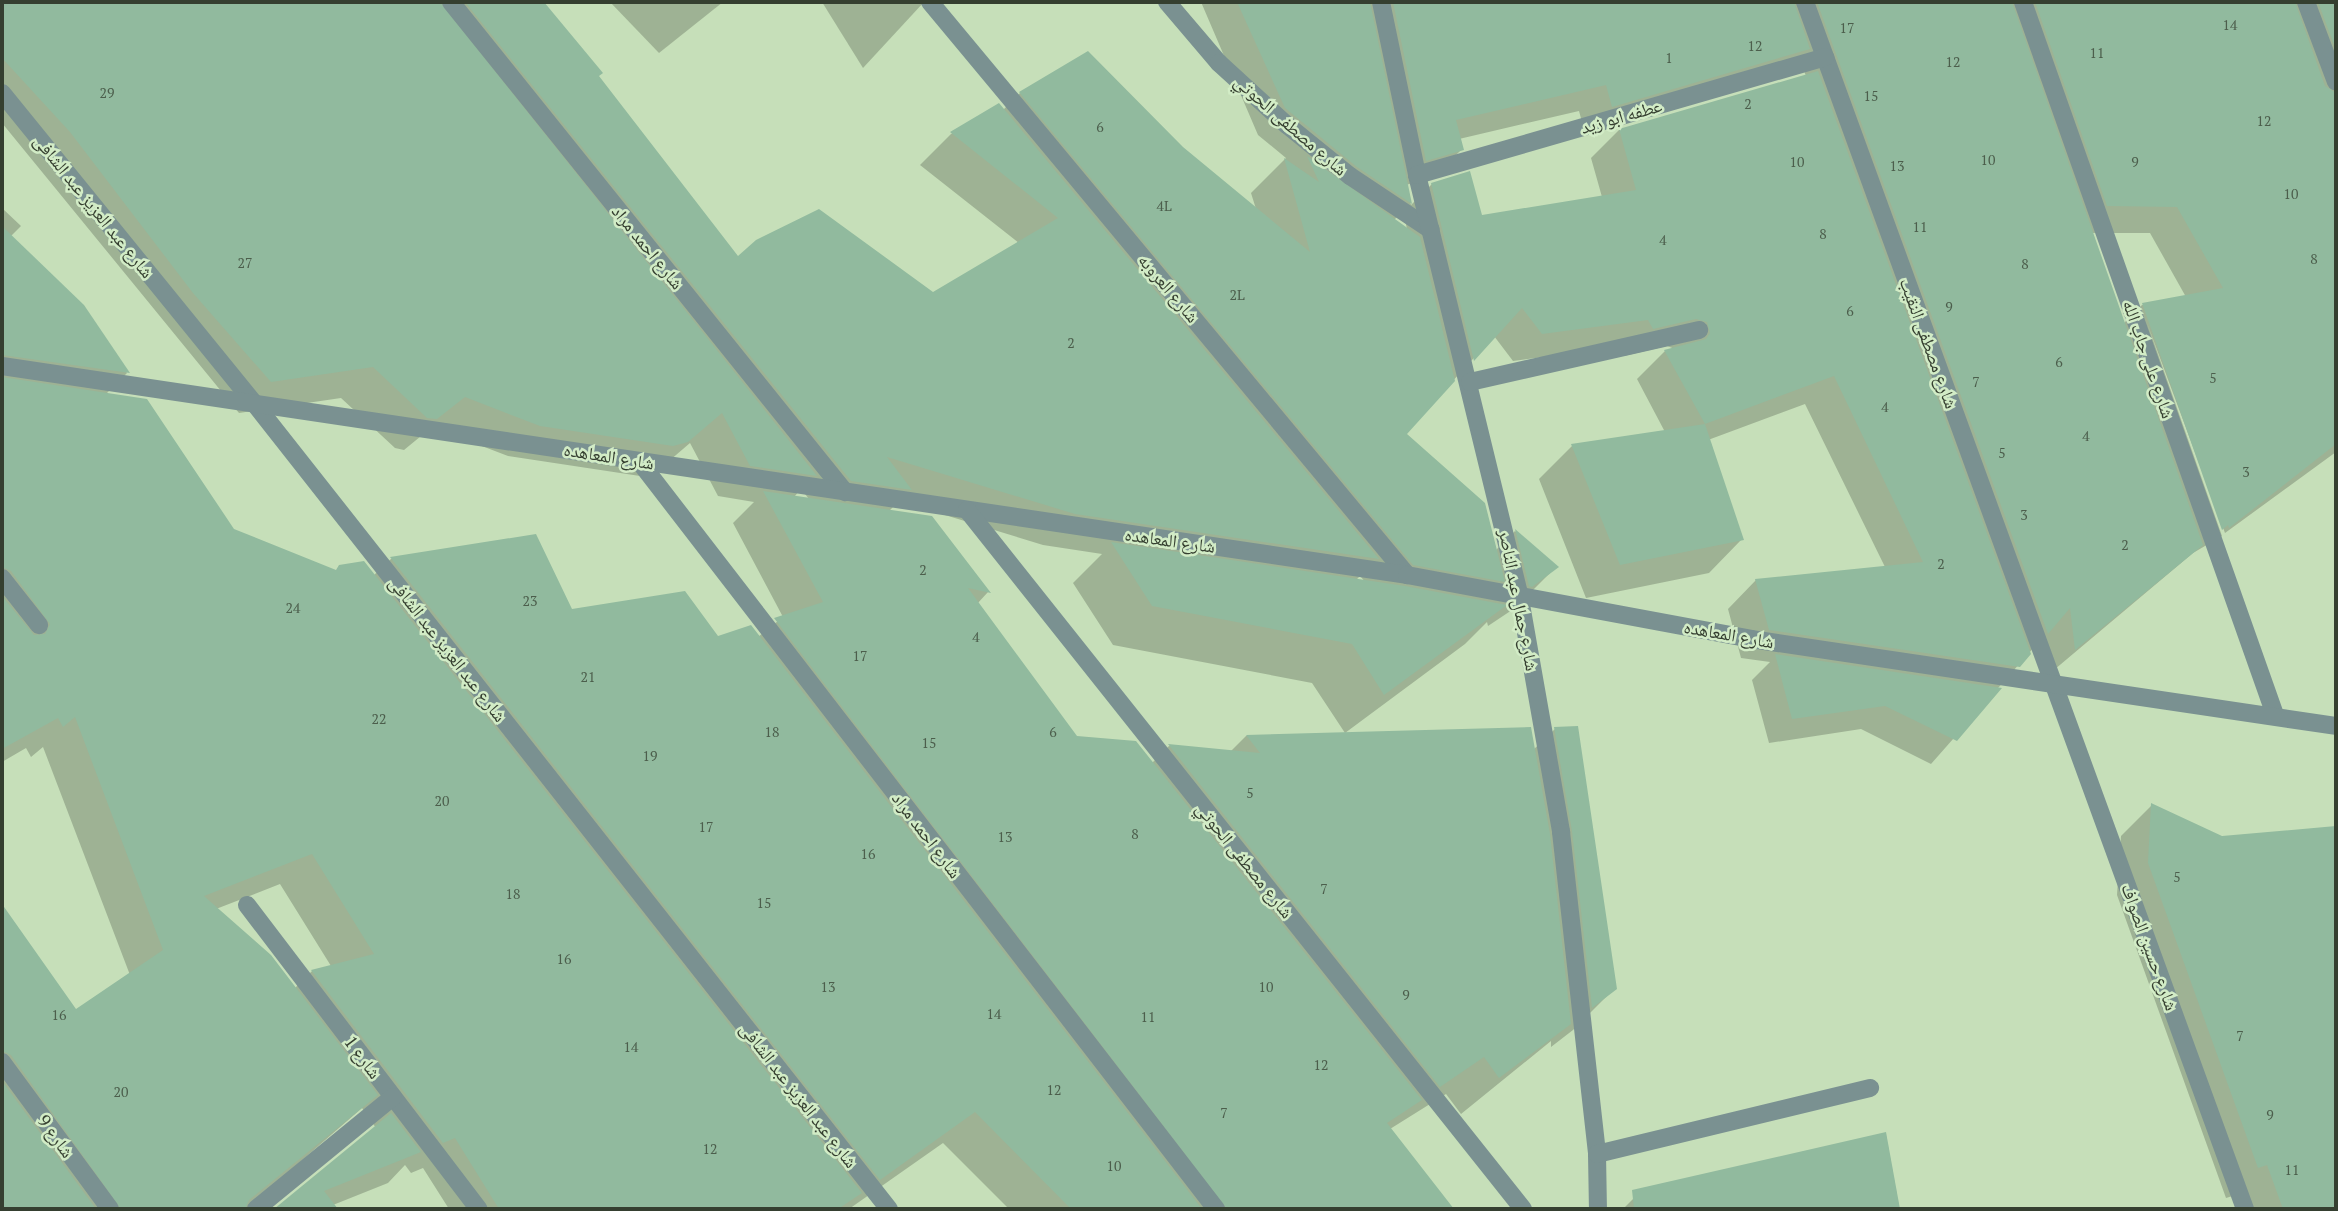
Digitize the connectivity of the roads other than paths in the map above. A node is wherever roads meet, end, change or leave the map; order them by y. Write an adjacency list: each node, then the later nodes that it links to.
1 (451, 2): 18 (street, شارع احمد مراد)
2 (930, 2): 20 (street, شارع العروبه)
3 (1167, 2): 12 (street, شارع مصطفى الحوتي)
4 (1381, 2): 11 (street, شارع جمال عبد الناصر)
5 (1805, 2): 8 (street, شارع مصطفى النقيب)
6 (2023, 2): 25 (street, شارع على جاب الله)
7 (2306, 2): 9 (street)
8 (1825, 57): 11 (street, عطفه ابو زيد); 24 (street, شارع مصطفى النقيب)
9 (2336, 82)
10 (2, 93): 16 (street, شارع عبد العزيز عبد الشافى)
11 (1417, 175): 12 (street, شارع جمال عبد الناصر)
12 (1431, 230): 15 (street, شارع جمال عبد الناصر)
13 (1699, 330): 15 (street)
14 (2, 366): 16 (street, شارع المعاهده)
15 (1470, 382): 22 (street, شارع جمال عبد الناصر)
16 (254, 403): 17 (street, شارع المعاهده); 35 (street, شارع عبد العزيز عبد الشافى)
17 (639, 461): 18 (street, شارع المعاهده); 36 (street, شارع احمد مراد)
18 (845, 492): 19 (street, شارع المعاهده)
19 (967, 510): 20 (street, شارع المعاهده); 37 (street, شارع مصطفى الحوتي)
20 (1407, 575): 22 (street, شارع المعاهده)
21 (2, 578): 23 (street)
22 (1519, 593): 24 (street, شارع المعاهده); 31 (street, شارع جمال عبد الناصر)
23 (40, 625)
24 (2054, 684): 25 (street, شارع المعاهده); 39 (street, شارع حسين الصواف)
25 (2274, 715): 26 (street, شارع المعاهده)
26 (2336, 726)
27 (247, 905): 30 (street, شارع 1)
28 (2, 1062): 32 (street, شارع 9)
29 (1870, 1088): 31 (street)
30 (393, 1097): 33 (street); 34 (street, شارع 1)
31 (1597, 1154): 38 (street, شارع جمال عبد الناصر)
32 (110, 1209)
33 (256, 1209)
34 (479, 1209)
35 (889, 1209)
36 (1216, 1209)
37 (1523, 1209)
38 (1598, 1209)
39 (2245, 1209)

